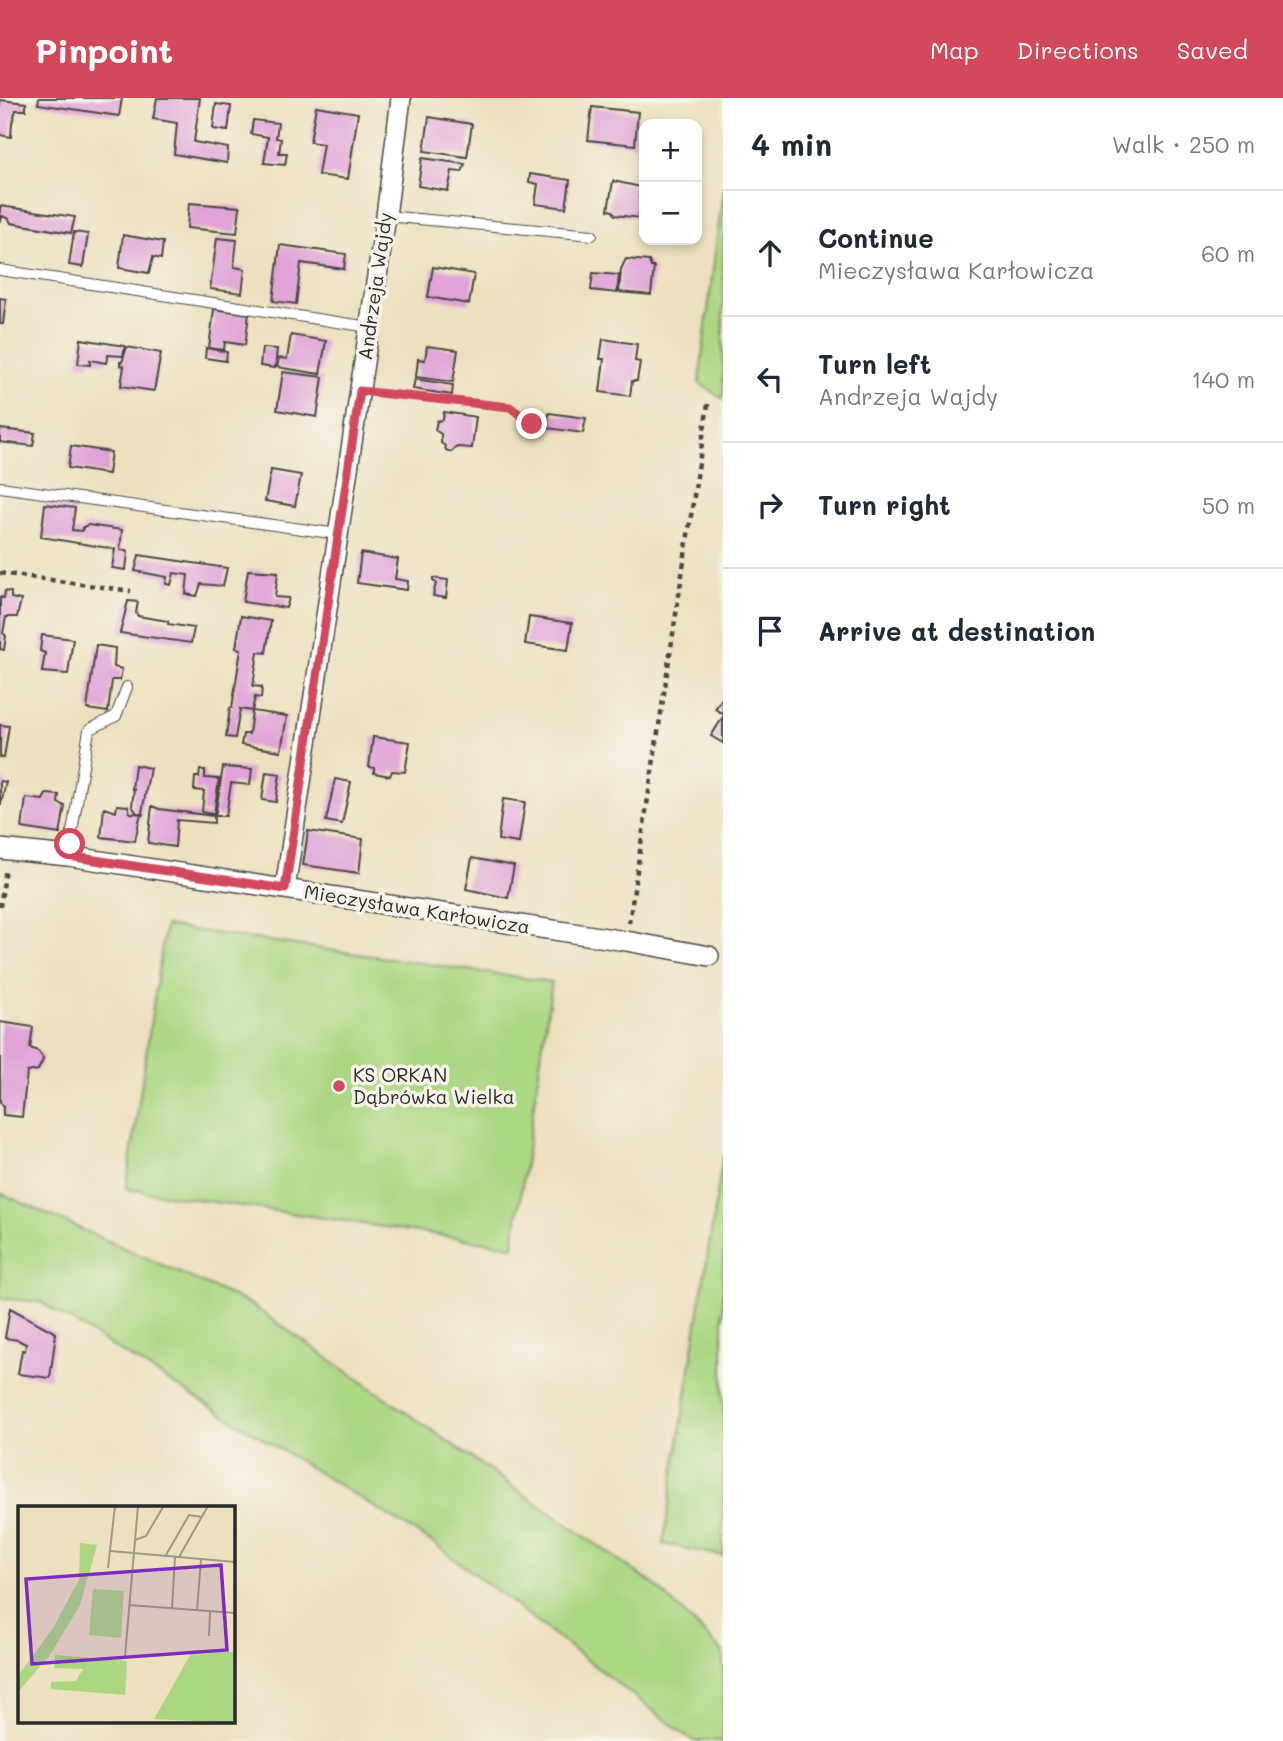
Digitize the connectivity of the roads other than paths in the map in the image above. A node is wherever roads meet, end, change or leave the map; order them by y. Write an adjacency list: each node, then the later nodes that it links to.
1 (401, 98): 2 (street, Andrzeja Wajdy)
2 (386, 216): 3 (lane); 5 (street, Andrzeja Wajdy)
3 (592, 235)
4 (0, 270): 5 (lane)
5 (369, 327): 7 (street, Andrzeja Wajdy)
6 (0, 487): 7 (lane)
7 (338, 534): 11 (street, Andrzeja Wajdy)
8 (127, 687): 10 (lane)
9 (0, 849): 10 (street, Mieczysława Karłowicza)
10 (68, 856): 11 (street, Mieczysława Karłowicza)
11 (285, 889): 12 (street, Mieczysława Karłowicza)
12 (709, 956)

